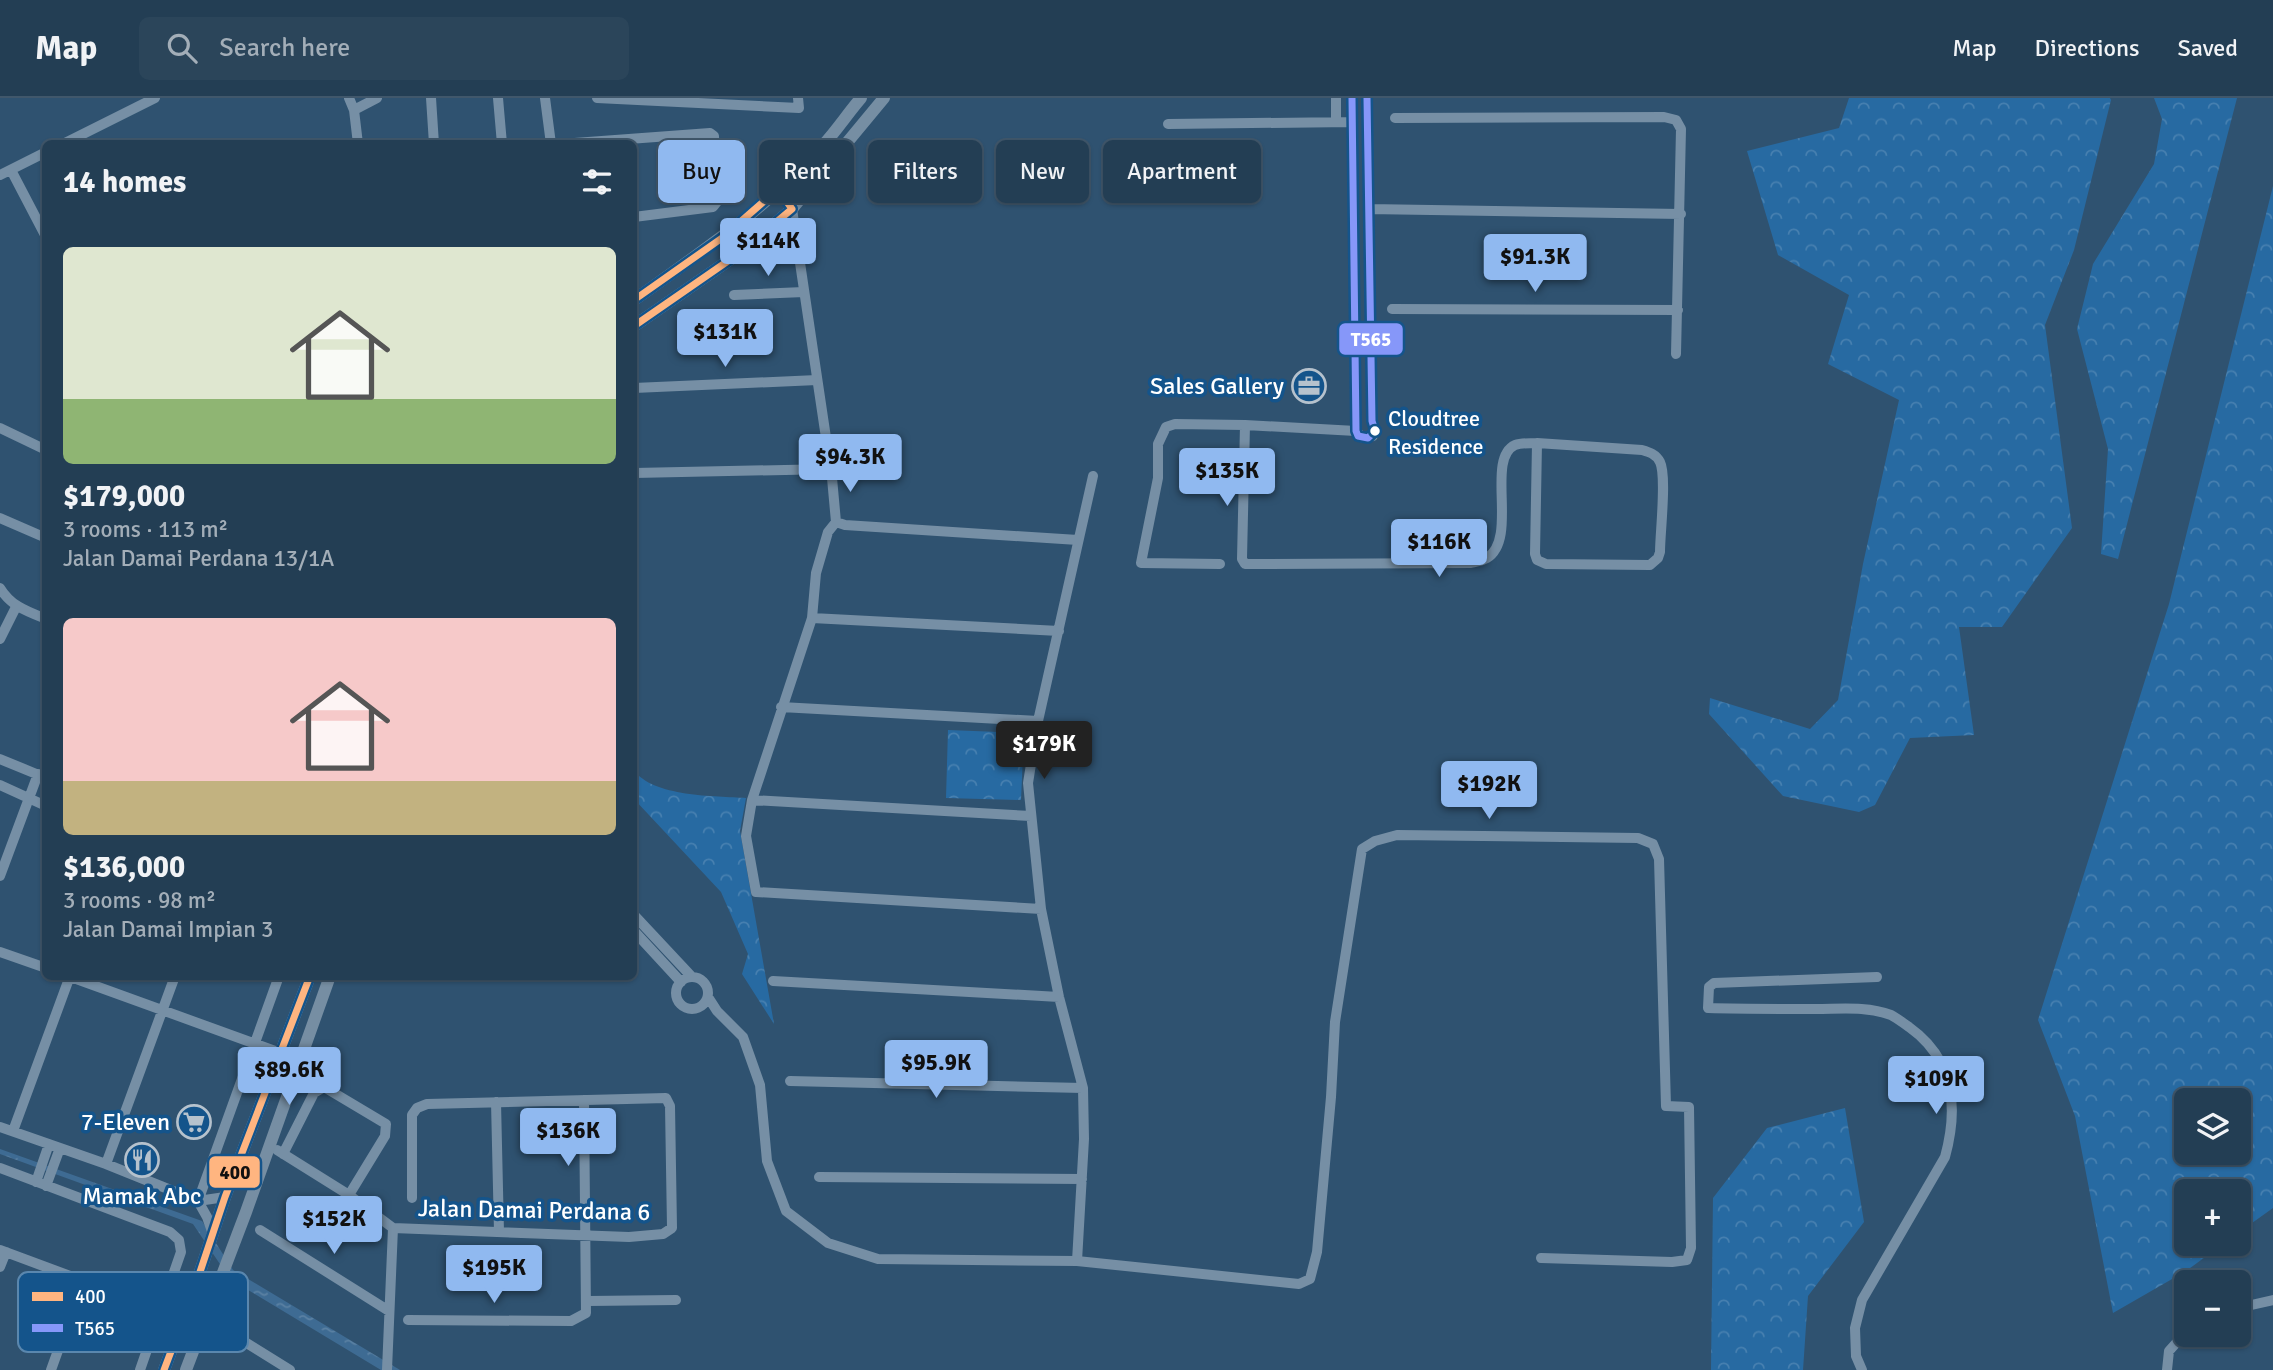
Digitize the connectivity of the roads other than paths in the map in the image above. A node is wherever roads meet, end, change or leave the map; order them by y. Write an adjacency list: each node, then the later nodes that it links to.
1 (155, 98): 19 (street)
2 (349, 98): 14 (street)
3 (377, 98): 14 (street)
4 (431, 98): 21 (street)
5 (498, 98): 22 (street)
6 (545, 98): 23 (street)
7 (597, 98): 13 (street)
8 (861, 98): 25 (main road)
9 (884, 98): 30 (main road)
10 (1336, 98): 16 (street)
11 (1352, 98): 17 (street)
12 (1367, 98): 31 (street)
13 (799, 103)
14 (354, 110): 20 (street)
15 (1395, 118): 32 (street)
16 (1335, 121): 17 (street); 18 (street)
17 (1352, 122): 46 (street)
18 (1168, 124)
19 (71, 140)
20 (358, 140)
21 (434, 140)
22 (502, 140)
23 (550, 140)
24 (615, 140): 33 (street)
25 (828, 140)
26 (42, 154): 27 (street)
27 (5, 172): 34 (street)
28 (762, 203): 37 (main road)
29 (788, 203): 30 (street)
30 (792, 209): 35 (street); 40 (main road)
31 (1368, 209): 32 (street); 46 (street)
32 (1681, 214): 39 (street)
33 (637, 216)
34 (42, 231)
35 (804, 292): 36 (street); 42 (street)
36 (734, 295)
37 (637, 298)
38 (1392, 309): 39 (street)
39 (1678, 310): 41 (street)
40 (637, 324)
41 (1676, 354)
42 (817, 380): 43 (street); 49 (street)
43 (637, 388)
44 (1245, 425): 46 (street); 47 (street); 56 (street)
45 (0, 429): 48 (street)
46 (1356, 431)
47 (1537, 443): 47 (street)
48 (42, 448)
49 (831, 469): 50 (street); 53 (street)
50 (637, 473)
51 (1093, 476): 55 (street)
52 (0, 518): 54 (street)
53 (836, 522): 55 (street); 60 (street)
54 (42, 536)
55 (1078, 540): 61 (street)
56 (1220, 564)
57 (0, 587): 58 (street)
58 (16, 607): 59 (street); 62 (street)
59 (42, 617)
60 (812, 618): 61 (street); 63 (street)
61 (1059, 631): 64 (street)
62 (0, 639)
63 (781, 707): 64 (street); 69 (street)
64 (1038, 721): 71 (street)
65 (0, 759): 66 (street)
66 (41, 776): 68 (street)
67 (0, 785): 68 (street)
68 (29, 798): 70 (street); 72 (street)
69 (752, 800): 71 (street); 74 (street)
70 (42, 804)
71 (1031, 816): 74 (street)
72 (4, 851): 73 (street)
73 (0, 876)
74 (1041, 909): 90 (street)
75 (637, 918): 79 (street)
76 (637, 934): 88 (street)
77 (0, 952): 78 (street)
78 (42, 967)
79 (692, 977): 88 (street); 89 (street)
80 (1877, 977): 148 (street)
81 (68, 980): 102 (street)
82 (77, 980): 92 (street)
83 (174, 980): 92 (street)
84 (278, 980): 94 (street)
85 (308, 980): 95 (main road)
86 (329, 980): 96 (main road)
87 (773, 981): 90 (street)
88 (681, 982): 91 (street)
89 (708, 997): 91 (street); 93 (street)
90 (1059, 997): 98 (street)
91 (699, 1007): 93 (street)
92 (162, 1011): 94 (street); 107 (street)
93 (717, 1011): 124 (street)
94 (256, 1045): 95 (street); 116 (street)
95 (280, 1054): 96 (street); 114 (main road)
96 (300, 1060): 104 (main road)
97 (790, 1081): 98 (street)
98 (1083, 1088): 111 (street)
99 (584, 1100): 100 (street); 121 (street); 121 (street, Jalan Damai Perdana 6)
100 (496, 1102): 115 (street); 119 (street)
101 (0, 1127): 102 (street)
102 (13, 1131): 103 (street)
103 (49, 1144): 105 (street); 108 (street)
104 (269, 1146): 106 (street); 129 (main road)
105 (61, 1148): 107 (street); 108 (street)
106 (283, 1154): 113 (street); 113 (street)
107 (106, 1164): 116 (street)
108 (48, 1165): 112 (street)
109 (0, 1168): 112 (street)
110 (819, 1177): 111 (street)
111 (1082, 1180): 124 (street)
112 (43, 1181): 127 (street)
113 (349, 1195): 117 (street)
114 (225, 1197): 116 (street); 120 (main road)
115 (412, 1198)
116 (198, 1201): 120 (street)
117 (393, 1228): 119 (street, Jalan Damai Perdana 6); 134 (street)
118 (260, 1230): 134 (street)
119 (499, 1232): 121 (street, Jalan Damai Perdana 6)
120 (213, 1234): 128 (main road)
121 (584, 1236): 132 (street)
122 (3, 1251): 125 (street); 126 (street)
123 (1541, 1258): 124 (street)
124 (1077, 1261)
125 (0, 1268)
126 (59, 1272)
127 (174, 1272)
128 (199, 1272)
129 (222, 1272)
130 (676, 1300): 132 (street)
131 (2273, 1300): 133 (street)
132 (587, 1301): 135 (street)
133 (2251, 1305)
134 (389, 1311): 147 (street)
135 (408, 1320)
136 (248, 1344): 146 (street)
137 (2174, 1345): 149 (street)
138 (57, 1352): 142 (street)
139 (146, 1352): 143 (street)
140 (170, 1352): 144 (main road)
141 (193, 1352): 145 (main road)
142 (51, 1370)
143 (139, 1370)
144 (164, 1370)
145 (186, 1370)
146 (290, 1370)
147 (387, 1370)
148 (1862, 1370)
149 (2167, 1370)

